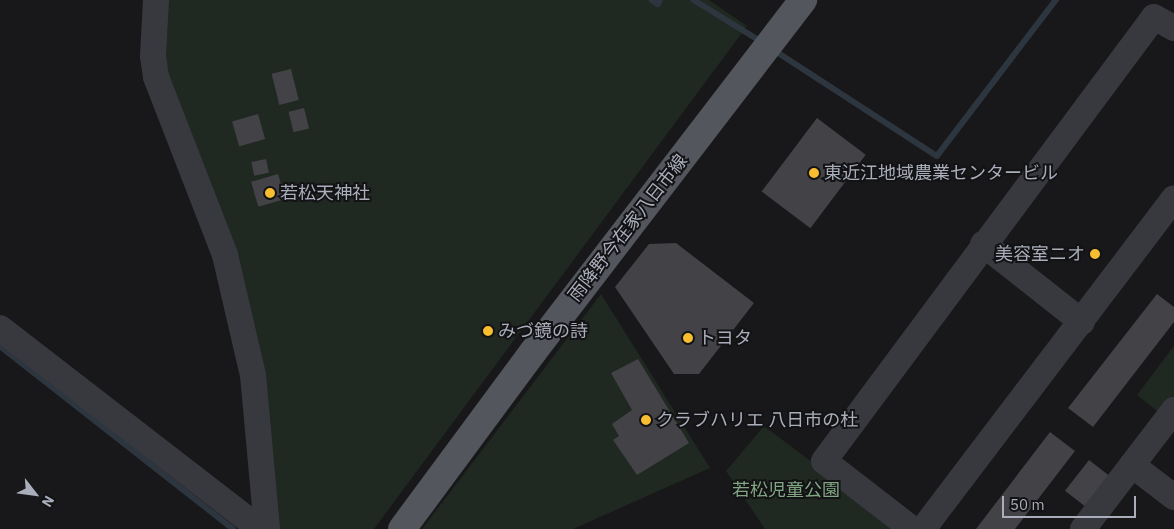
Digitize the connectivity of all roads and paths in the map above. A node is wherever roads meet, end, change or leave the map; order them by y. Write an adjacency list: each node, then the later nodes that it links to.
1 (156, 0): 12 (street)
2 (803, 0): 13 (main road, 雨降野今在家八日市線)
3 (1174, 28): 5 (street)
4 (1174, 198): 6 (street)
5 (983, 244): 6 (street); 14 (street)
6 (1082, 322): 15 (street)
7 (0, 328): 11 (street)
8 (1174, 410): 9 (street)
9 (1132, 465): 10 (street); 16 (street)
10 (1174, 497)
11 (260, 529)
12 (267, 529)
13 (402, 529)
14 (912, 529)
15 (923, 529)
16 (1083, 529)

